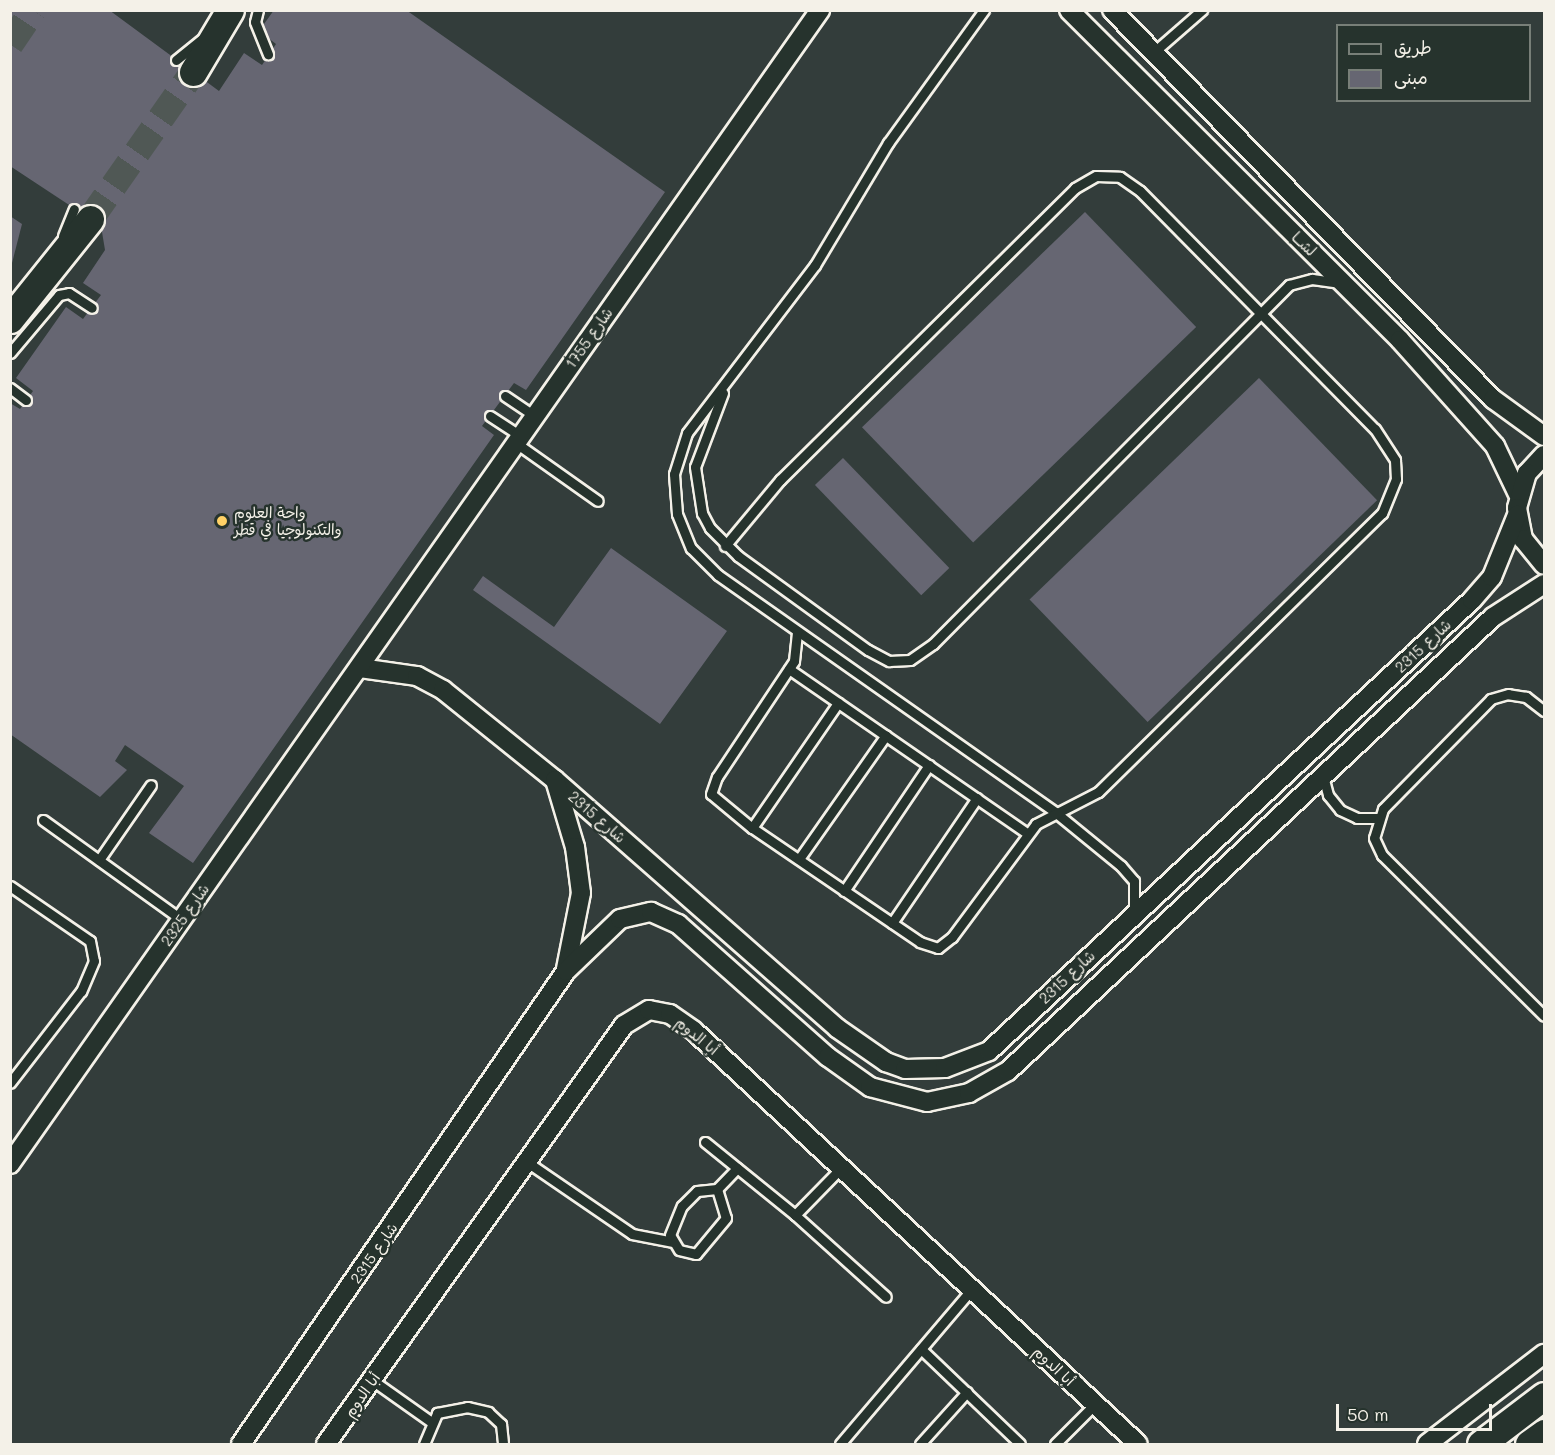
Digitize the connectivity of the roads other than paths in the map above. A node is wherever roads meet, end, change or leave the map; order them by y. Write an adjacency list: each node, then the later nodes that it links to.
1 (258, 10): 9 (lane)
2 (820, 10): 22 (street, شارع 1755)
3 (984, 10): 17 (lane)
4 (1069, 10): 12 (street, لشــا)
5 (1112, 10): 8 (street, لشــا)
6 (1203, 11): 8 (lane)
7 (224, 21): 10 (street)
8 (1154, 52): 23 (street, لشــا)
9 (268, 55)
10 (184, 66)
11 (82, 214): 15 (street)
12 (1347, 285): 14 (lane); 26 (street, لشــا)
13 (92, 308): 16 (lane)
14 (1260, 312): 29 (lane); 29 (lane); 43 (lane)
15 (10, 319)
16 (10, 352)
17 (728, 382): 29 (lane); 32 (lane)
18 (10, 388): 20 (lane)
19 (505, 396): 22 (lane)
20 (26, 400)
21 (490, 416): 24 (lane)
22 (534, 416): 24 (street, شارع 1755)
23 (1545, 436)
24 (518, 439): 27 (lane); 33 (street, شارع 1755)
25 (1545, 455): 26 (street)
26 (1518, 494): 28 (street)
27 (598, 501)
28 (1517, 515): 30 (street); 52 (street, شارع 2315)
29 (725, 546)
30 (1545, 565)
31 (1545, 584): 39 (street, شارع 2315)
32 (797, 631): 34 (lane); 43 (lane)
33 (360, 668): 40 (street, شارع 2315); 53 (street, شارع 2325)
34 (789, 669): 35 (lane); 46 (lane)
35 (838, 703): 37 (lane); 46 (lane)
36 (1545, 711): 44 (lane)
37 (886, 735): 38 (lane); 48 (lane)
38 (929, 765): 42 (lane); 51 (lane)
39 (1323, 776): 44 (lane); 55 (street, شارع 2315)
40 (555, 780): 52 (street, شارع 2315); 55 (street, شارع 2315)
41 (152, 785): 49 (lane)
42 (977, 798): 47 (lane); 54 (lane)
43 (1055, 812): 47 (lane); 52 (lane)
44 (1377, 818): 56 (lane)
45 (43, 820): 49 (lane)
46 (752, 828): 48 (lane)
47 (1027, 833): 54 (lane)
48 (800, 859): 51 (lane)
49 (99, 860): 53 (lane)
50 (10, 886): 57 (lane)
51 (844, 891): 54 (lane)
52 (1134, 914)
53 (182, 920): 60 (street, شارع 2325)
54 (892, 923)
55 (566, 971): 76 (street, شارع 2315)
56 (1545, 1016)
57 (10, 1083)
58 (705, 1142): 62 (lane)
59 (527, 1162): 61 (street, أبا الدوم); 65 (lane); 70 (street, أبا الدوم)
60 (10, 1164)
61 (842, 1167): 64 (lane); 66 (street, أبا الدوم)
62 (737, 1168): 63 (lane); 64 (lane)
63 (717, 1189): 65 (lane); 65 (lane)
64 (795, 1215): 67 (lane)
65 (673, 1242)
66 (972, 1289): 68 (lane); 73 (street, أبا الدوم)
67 (886, 1297)
68 (921, 1349): 71 (lane); 80 (lane)
69 (1545, 1354): 85 (street)
70 (372, 1380): 74 (lane); 77 (street, أبا الدوم)
71 (967, 1392): 81 (lane); 82 (lane)
72 (1545, 1396): 86 (street)
73 (1095, 1404): 83 (lane); 84 (street, أبا الدوم)
74 (430, 1421): 78 (lane); 79 (lane)
75 (1545, 1433): 87 (street)
76 (241, 1444)
77 (326, 1444)
78 (424, 1444)
79 (503, 1444)
80 (840, 1444)
81 (920, 1444)
82 (1020, 1444)
83 (1055, 1444)
84 (1138, 1444)
85 (1426, 1444)
86 (1481, 1444)
87 (1529, 1444)

